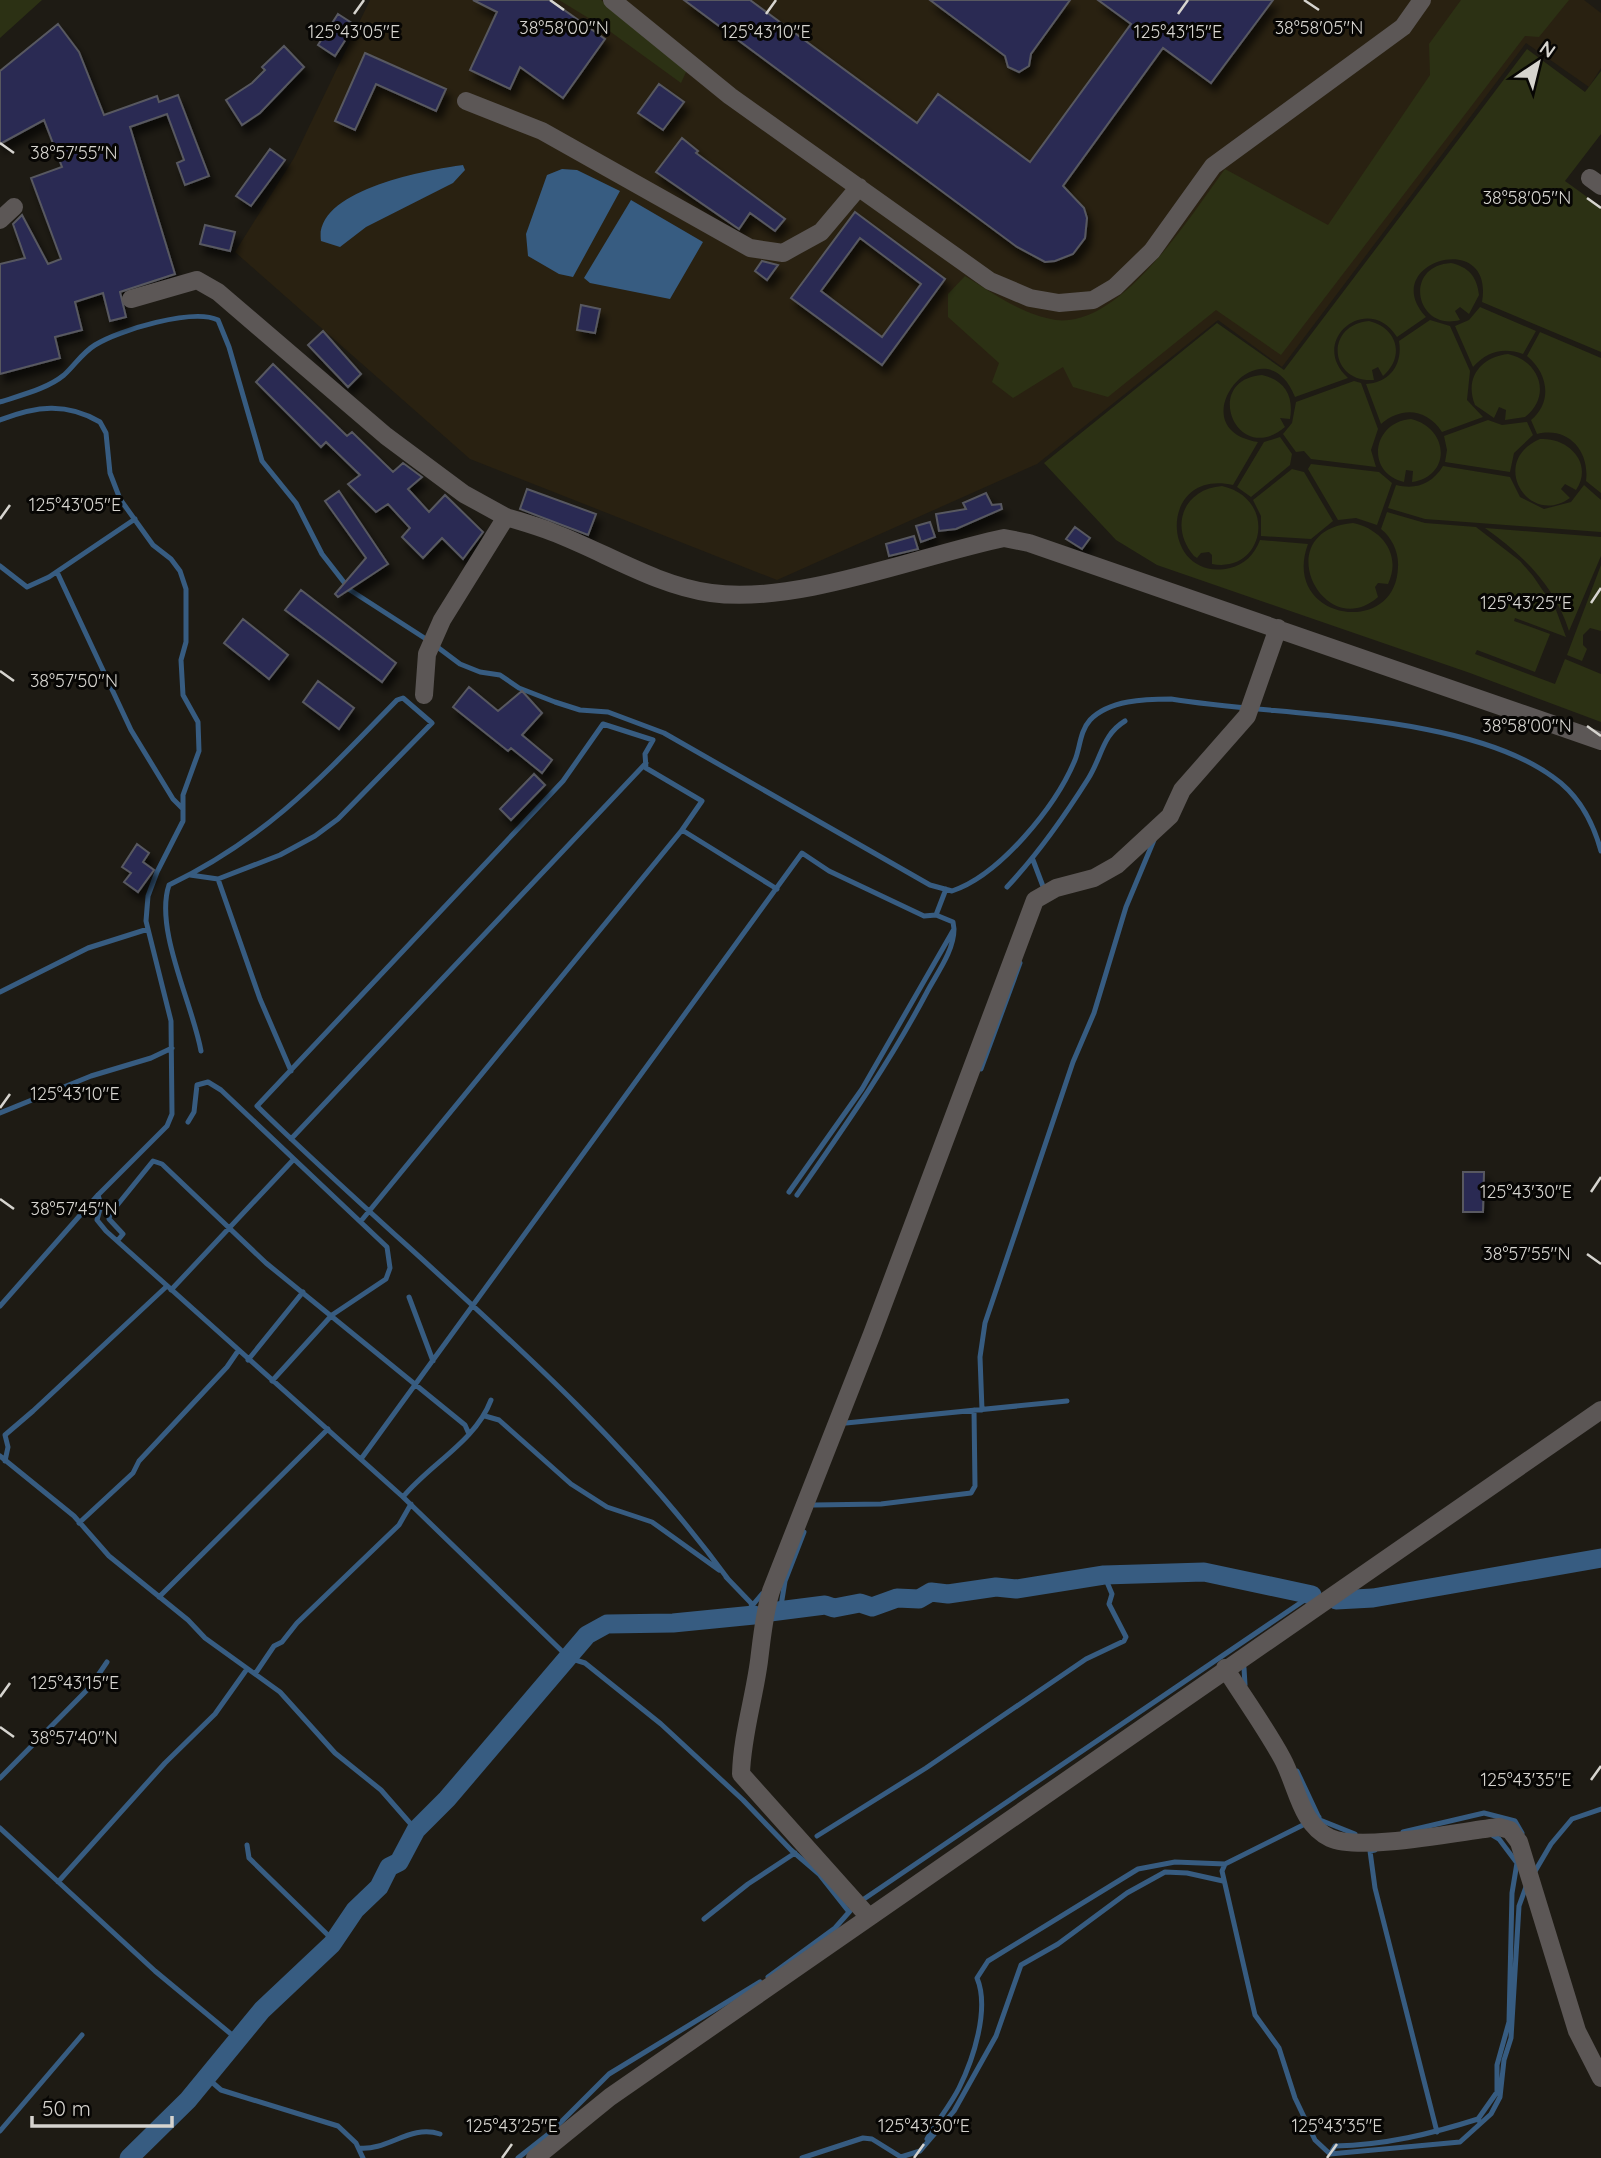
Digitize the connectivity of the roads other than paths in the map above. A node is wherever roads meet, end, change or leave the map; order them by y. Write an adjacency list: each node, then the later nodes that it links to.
1 (612, 0): 4 (street)
2 (1422, 0): 4 (street)
3 (466, 101): 4 (street)
4 (859, 187)
5 (14, 207): 6 (street)
6 (0, 220)
7 (131, 299): 8 (street)
8 (506, 517): 9 (street); 10 (street)
9 (1278, 628): 11 (street); 14 (street)
10 (424, 695)
11 (1601, 741)
12 (1601, 1410): 13 (street)
13 (1225, 1668): 14 (street); 15 (street)
14 (868, 1916): 16 (street)
15 (1601, 2078)
16 (535, 2158)

